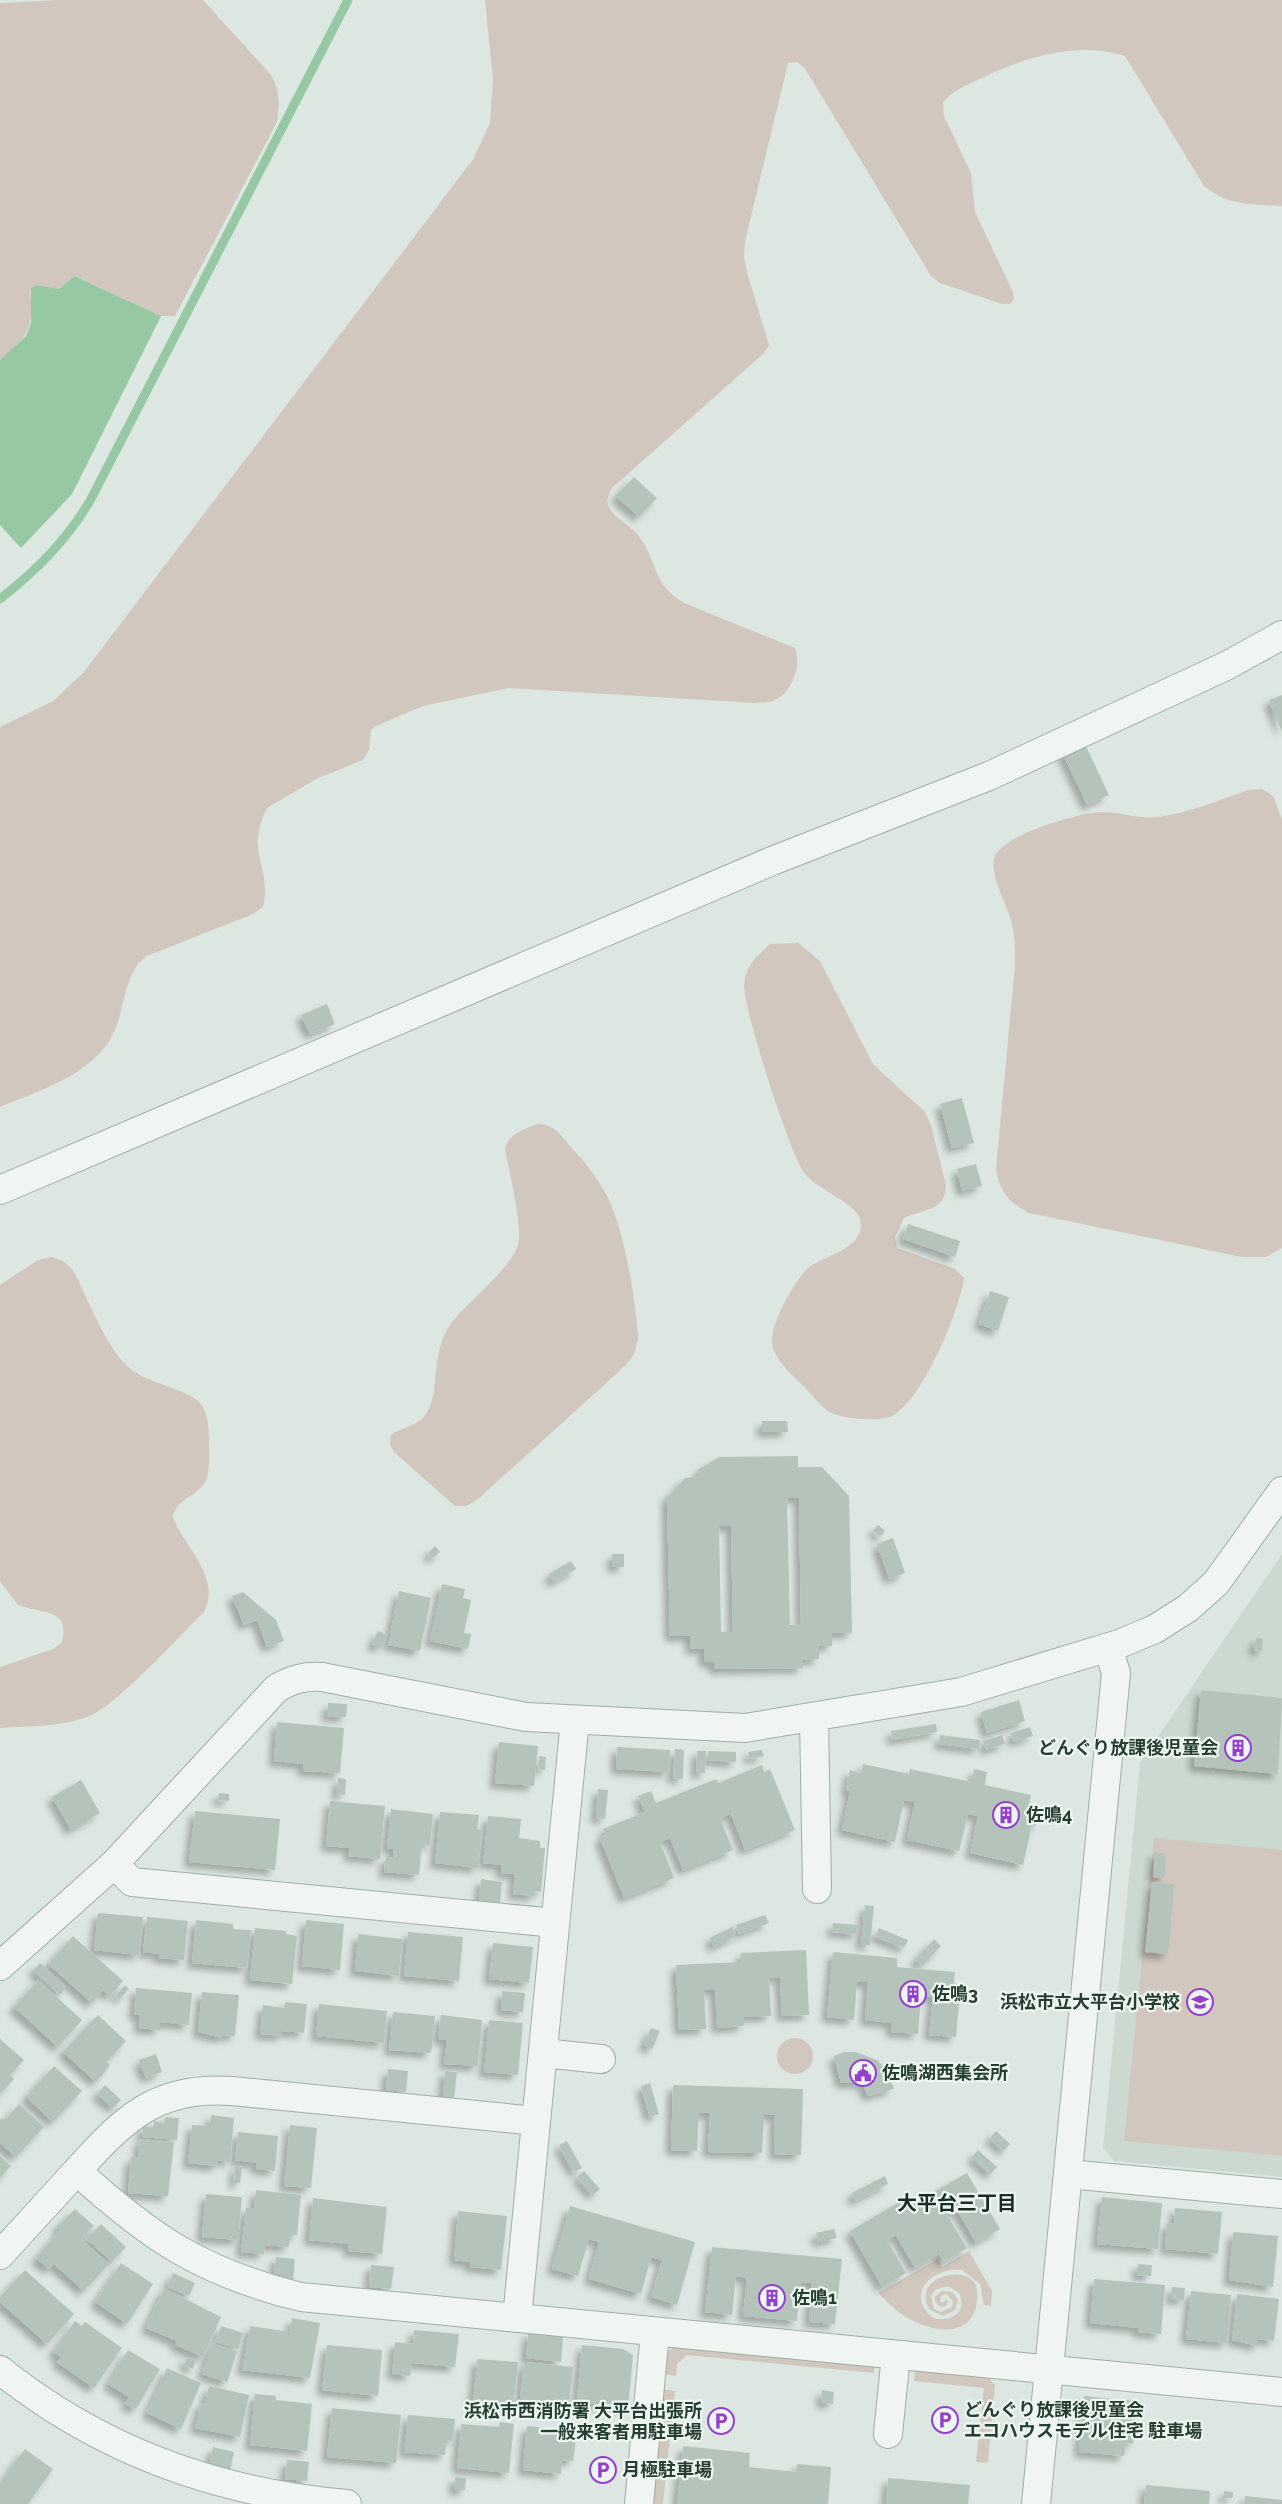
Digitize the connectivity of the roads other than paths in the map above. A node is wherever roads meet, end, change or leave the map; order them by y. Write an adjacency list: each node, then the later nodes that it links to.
1 (1282, 635): 2 (street)
2 (0, 1190)
3 (1282, 1491): 4 (street)
4 (1108, 1647): 5 (street); 15 (street)
5 (814, 1717): 6 (street); 8 (street)
6 (575, 1720): 7 (street); 9 (street)
7 (114, 1864): 9 (street); 10 (street)
8 (817, 1889)
9 (555, 1923): 11 (street)
10 (0, 1966)
11 (543, 2053): 12 (street); 13 (street)
12 (601, 2059)
13 (536, 2121): 14 (street); 18 (street)
14 (76, 2171): 17 (street); 18 (street)
15 (1068, 2174): 16 (street); 22 (street)
16 (1282, 2194)
17 (0, 2255)
18 (517, 2319): 19 (street)
19 (655, 2332): 20 (street); 26 (street)
20 (896, 2355): 22 (street); 24 (street)
21 (0, 2370): 25 (street)
22 (1048, 2370): 23 (street); 27 (street)
23 (1282, 2392)
24 (888, 2434)
25 (347, 2504)
26 (639, 2504)
27 (1036, 2504)

